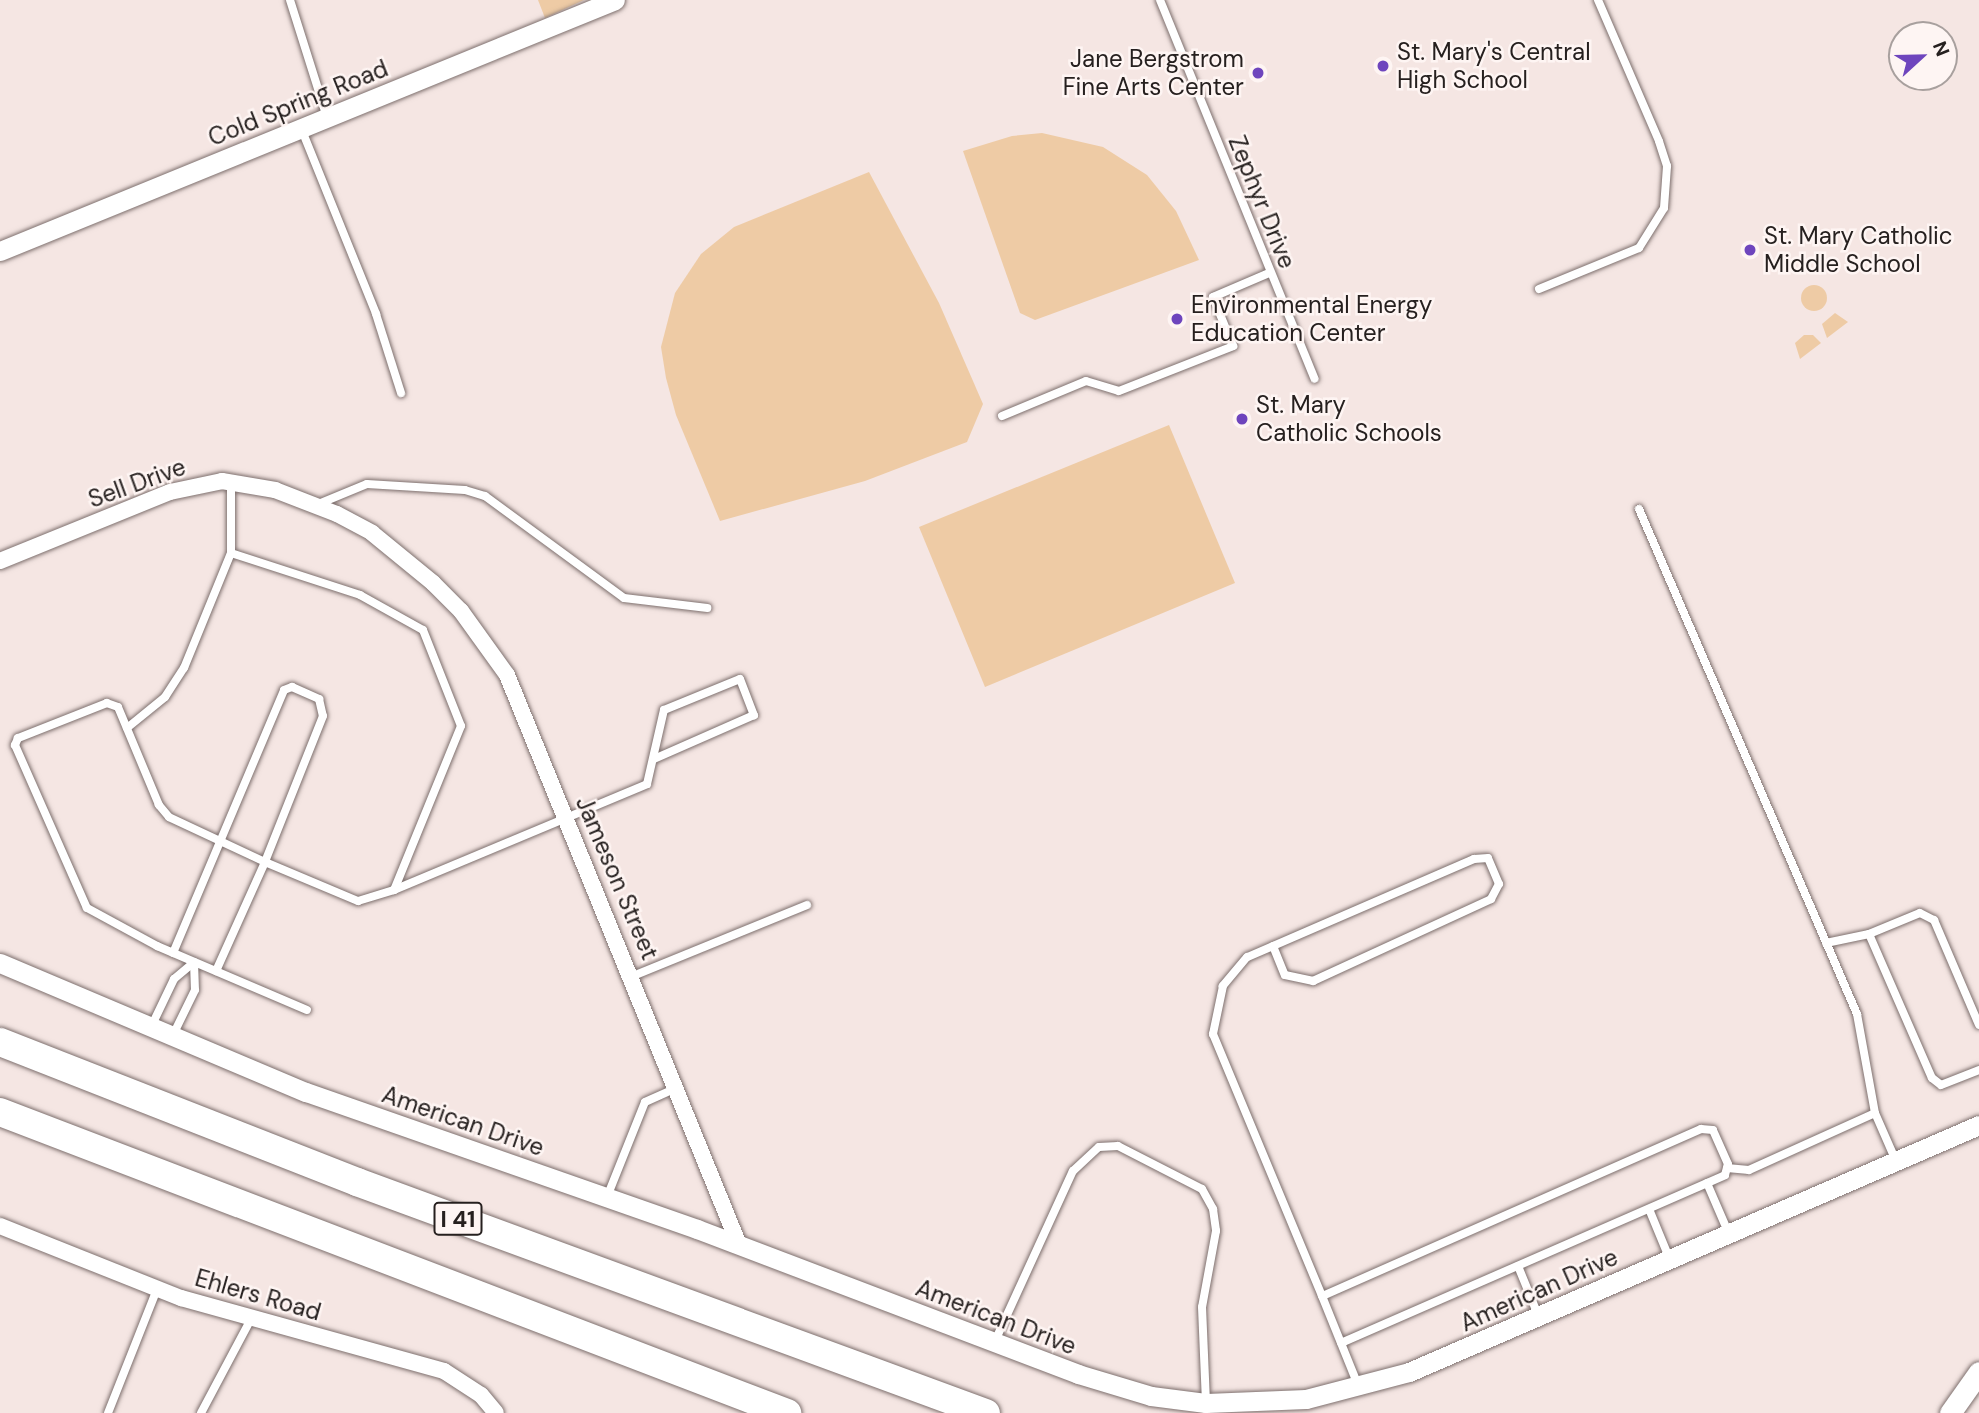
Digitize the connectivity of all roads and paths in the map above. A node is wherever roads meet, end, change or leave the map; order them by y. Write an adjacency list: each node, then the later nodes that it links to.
1 (290, 0): 5 (lane)
2 (615, 0): 5 (street, Cold Spring Road)
3 (1160, 0): 8 (lane, Zephyr Drive)
4 (1598, 0): 9 (lane)
5 (327, 118): 6 (street, Cold Spring Road)
6 (301, 128): 7 (street, Cold Spring Road); 11 (lane)
7 (0, 251)
8 (1269, 274): 10 (lane, Zephyr Drive); 12 (lane)
9 (1539, 289)
10 (1315, 379)
11 (401, 393)
12 (1002, 416)
13 (231, 481): 14 (street, Sell Drive); 16 (lane); 18 (street, Sell Drive)
14 (316, 505): 17 (street, Sell Drive); 19 (lane)
15 (1639, 509): 28 (lane)
16 (231, 553): 20 (lane); 25 (lane)
17 (405, 557): 22 (street, Jameson Street)
18 (0, 561)
19 (707, 607)
20 (127, 728): 23 (lane); 30 (lane)
21 (654, 759): 21 (lane); 22 (lane)
22 (568, 819): 25 (lane); 34 (street, Jameson Street)
23 (219, 841): 24 (lane); 24 (lane); 30 (lane)
24 (265, 862): 25 (lane); 33 (lane)
25 (394, 890)
26 (807, 905): 34 (lane)
27 (1869, 934): 28 (lane); 36 (lane); 40 (lane)
28 (1826, 943): 43 (lane)
29 (1273, 946): 29 (lane); 56 (lane)
30 (173, 953): 31 (lane)
31 (194, 962): 33 (lane); 37 (lane); 38 (lane)
32 (0, 963): 37 (street, American Drive)
33 (216, 971): 35 (lane)
34 (633, 976): 41 (street, Jameson Street)
35 (307, 1010)
36 (1979, 1025)
37 (151, 1028): 38 (street, American Drive)
38 (171, 1037): 48 (street, American Drive)
39 (0, 1042): 68 (highway, I 41)
40 (1979, 1070)
41 (678, 1087): 48 (lane); 52 (street, Jameson Street)
42 (0, 1112): 67 (highway)
43 (1875, 1113): 45 (lane); 46 (lane)
44 (1979, 1125): 45 (street, American Drive)
45 (1896, 1161): 51 (street, American Drive)
46 (1727, 1168): 47 (lane); 56 (lane)
47 (1707, 1184): 49 (lane); 51 (lane)
48 (607, 1198): 52 (street, American Drive)
49 (1649, 1209): 53 (lane); 54 (lane)
50 (0, 1226): 55 (street, Ehlers Road)
51 (1729, 1234): 53 (street, American Drive)
52 (739, 1245): 60 (street, American Drive)
53 (1670, 1260): 57 (street, American Drive)
54 (1518, 1266): 57 (lane); 59 (lane)
55 (157, 1289): 58 (street, Ehlers Road); 64 (lane)
56 (1322, 1296): 59 (lane)
57 (1538, 1317): 62 (street, American Drive)
58 (251, 1319): 65 (lane); 66 (street, Ehlers Road)
59 (1341, 1343): 62 (lane)
60 (993, 1344): 63 (street, American Drive); 63 (lane)
61 (1979, 1372): 69 (main road)
62 (1359, 1388): 63 (street, American Drive)
63 (1206, 1403)
64 (108, 1413)
65 (201, 1413)
66 (496, 1413)
67 (787, 1413)
68 (986, 1413)
69 (1950, 1413)

